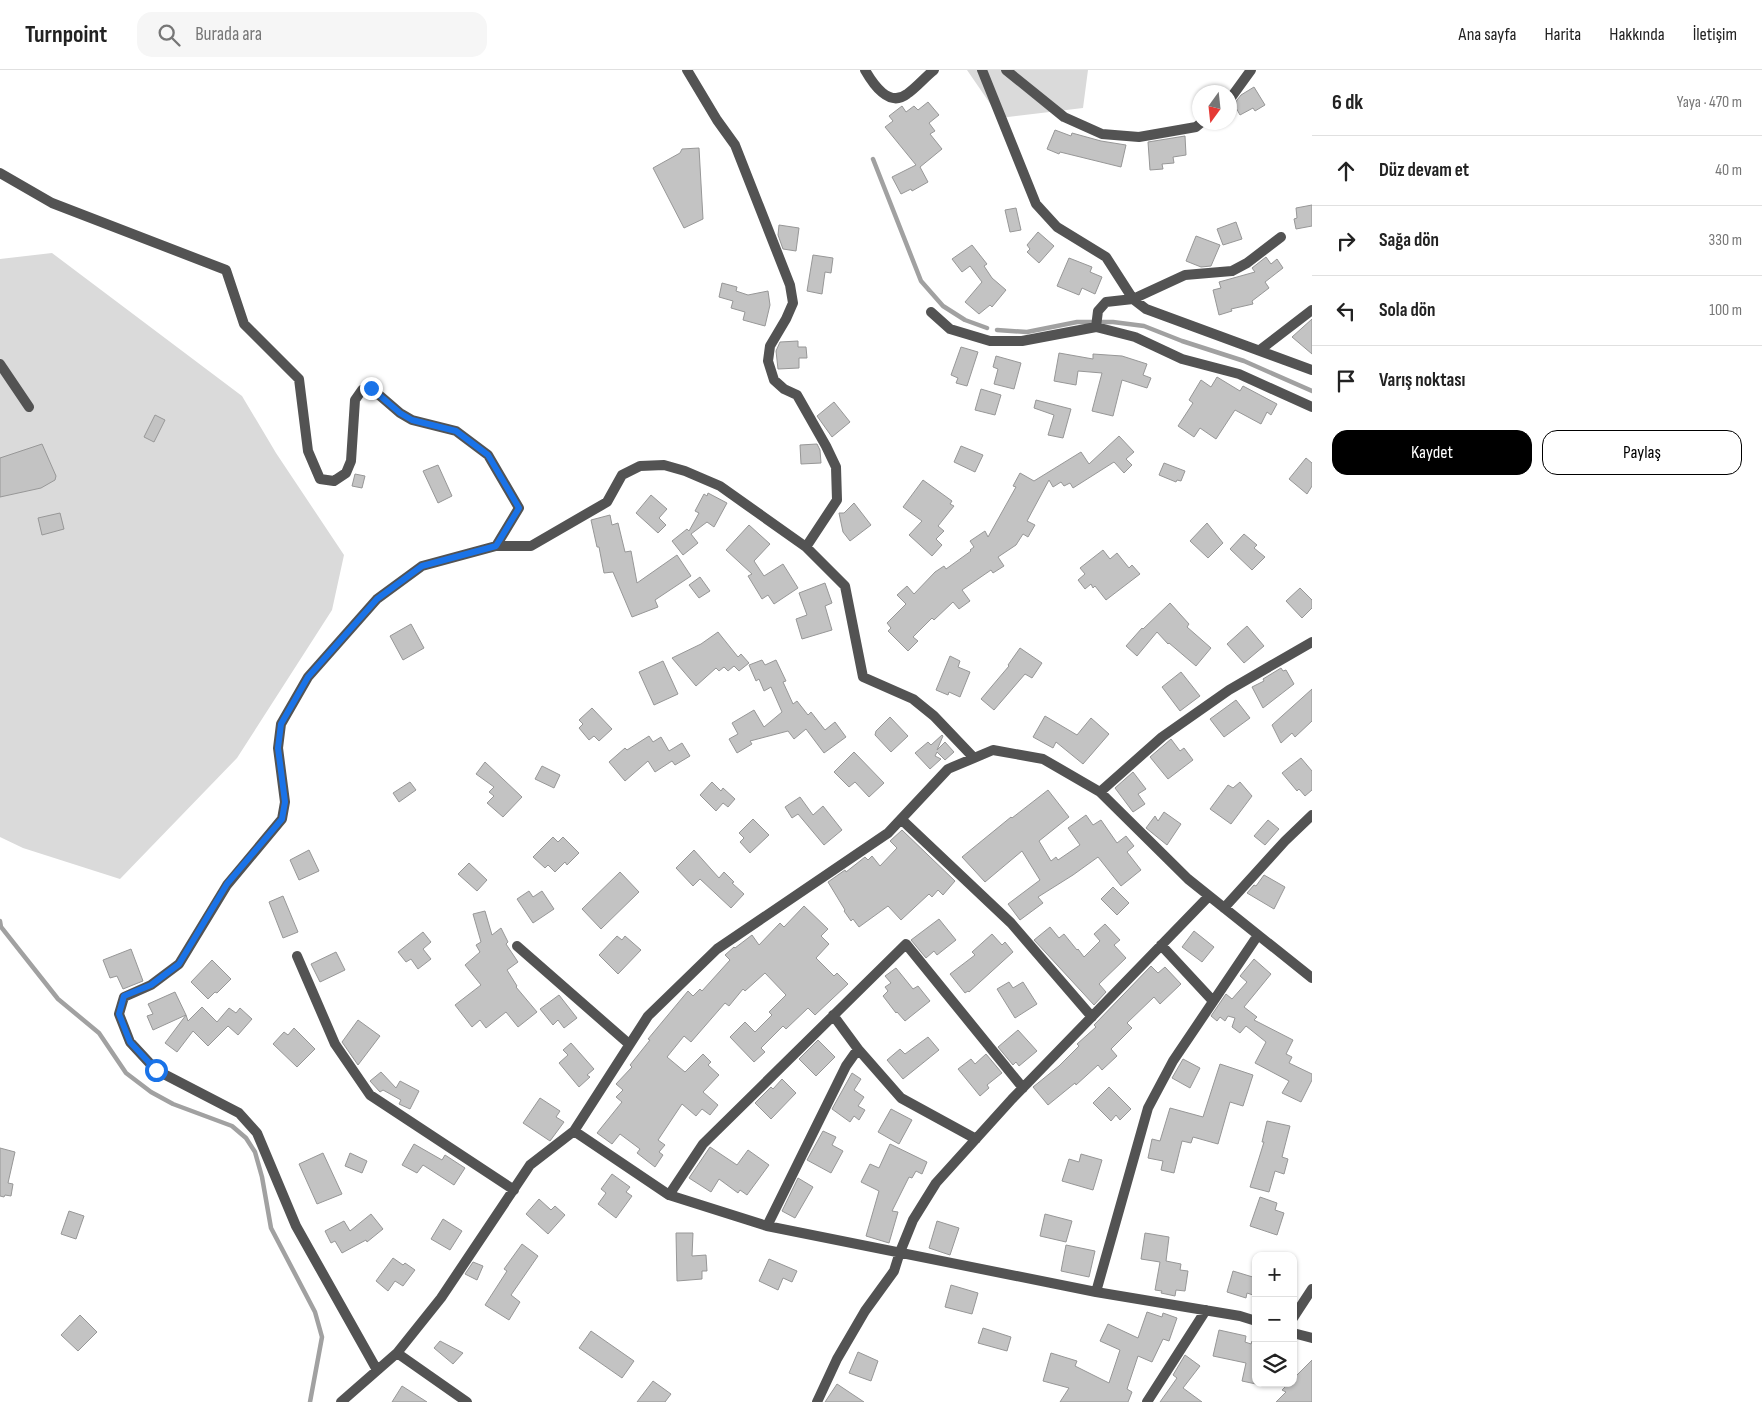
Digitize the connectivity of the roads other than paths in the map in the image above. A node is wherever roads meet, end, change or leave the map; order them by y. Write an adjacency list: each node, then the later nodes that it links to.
1 (687, 70): 21 (street)
2 (865, 70): 3 (street)
3 (934, 70)
4 (982, 70): 11 (street)
5 (1006, 70): 8 (street)
6 (1251, 70): 7 (street)
7 (1237, 89)
8 (1192, 128)
9 (0, 172): 20 (street)
10 (1281, 237): 11 (street)
11 (1133, 299): 14 (street); 15 (street)
12 (1312, 310): 15 (street)
13 (931, 312): 14 (street)
14 (1097, 323): 19 (street)
15 (1260, 350): 17 (street)
16 (0, 364): 18 (street)
17 (1312, 370)
18 (29, 406)
19 (1312, 407)
20 (496, 546): 21 (street); 54 (street)
21 (806, 547): 23 (street)
22 (1312, 642): 24 (street)
23 (974, 758): 24 (street); 26 (street)
24 (1100, 792): 27 (street)
25 (1312, 815): 28 (street)
26 (902, 819): 36 (street); 37 (street)
27 (1210, 896): 28 (street); 31 (street)
28 (1224, 908): 29 (street)
29 (1258, 935): 33 (street); 34 (street)
30 (517, 946): 37 (street)
31 (1162, 946): 34 (street); 36 (street)
32 (297, 956): 42 (street)
33 (1312, 978)
34 (1213, 1001): 47 (street)
35 (833, 1015): 38 (street); 39 (street); 43 (street)
36 (1092, 1017): 39 (street)
37 (629, 1044): 40 (street)
38 (858, 1049): 41 (street); 44 (street)
39 (1023, 1088): 41 (street)
40 (574, 1131): 42 (street); 43 (street)
41 (976, 1139): 45 (street)
42 (514, 1190): 53 (street)
43 (669, 1195): 44 (street)
44 (767, 1226): 45 (street)
45 (900, 1252): 47 (street); 59 (street)
46 (1312, 1289): 49 (street)
47 (1096, 1292): 48 (street)
48 (1206, 1310): 50 (street); 60 (street)
49 (1297, 1312)
50 (1252, 1320)
51 (1297, 1334): 52 (street)
52 (1312, 1338)
53 (397, 1352): 54 (street); 58 (street)
54 (378, 1370): 55 (street)
55 (352, 1392): 56 (street); 57 (street)
56 (341, 1402)
57 (357, 1402)
58 (467, 1402)
59 (817, 1402)
60 (1147, 1402)

